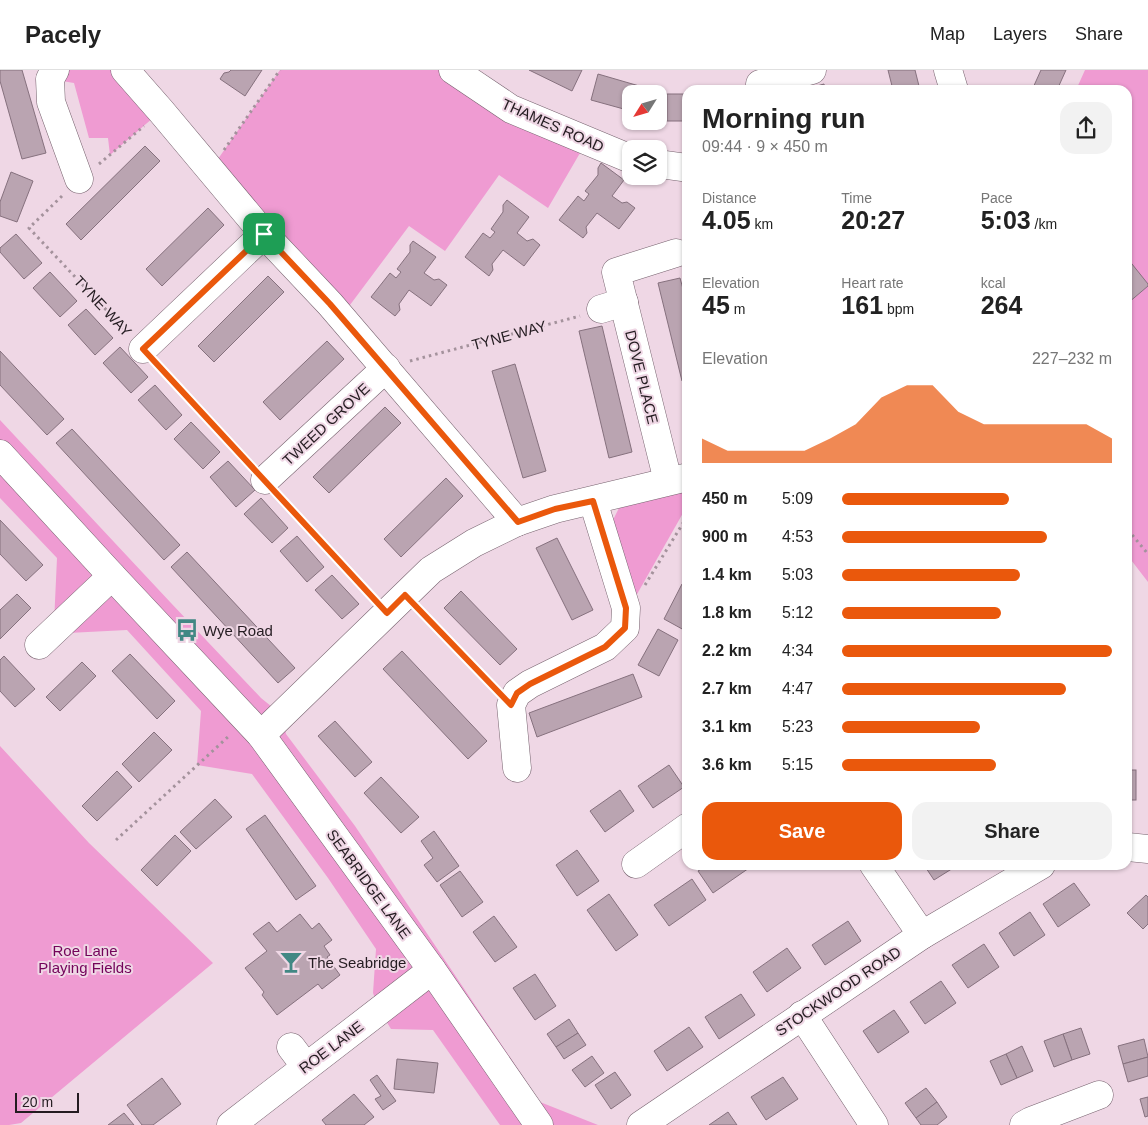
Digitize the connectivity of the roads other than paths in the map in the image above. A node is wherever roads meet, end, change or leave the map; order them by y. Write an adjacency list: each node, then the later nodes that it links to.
1 (55, 70): 11 (street)
2 (125, 70): 12 (street)
3 (453, 70): 8 (street, THAMES ROAD)
4 (812, 70): 6 (street)
5 (948, 70): 7 (street)
6 (759, 82)
7 (952, 85)
8 (622, 155)
9 (667, 165): 10 (street)
10 (682, 167)
11 (79, 179)
12 (264, 234): 14 (street); 15 (street)
13 (676, 253): 17 (street, DOVE PLACE)
14 (143, 349)
15 (388, 370): 18 (street, TWEED GROVE); 20 (street)
16 (0, 454): 21 (street, SEABRIDGE LANE)
17 (678, 479): 19 (street)
18 (265, 480)
19 (593, 501): 20 (street); 24 (street)
20 (518, 522): 23 (street)
21 (112, 576): 22 (street); 23 (street, SEABRIDGE LANE)
22 (39, 645)
23 (254, 728): 32 (street, SEABRIDGE LANE)
24 (517, 768)
25 (682, 831): 28 (street)
26 (1132, 847): 27 (street)
27 (1148, 849)
28 (636, 864)
29 (877, 870): 31 (street)
30 (1032, 870): 31 (street, STOCKWOOD ROAD)
31 (922, 935): 33 (street, STOCKWOOD ROAD)
32 (432, 970): 35 (street, ROE LANE); 36 (street, SEABRIDGE LANE)
33 (802, 1015): 37 (street, STOCKWOOD ROAD); 38 (street)
34 (1099, 1095): 39 (street)
35 (231, 1125)
36 (539, 1125)
37 (641, 1125)
38 (874, 1125)
39 (1024, 1125)

